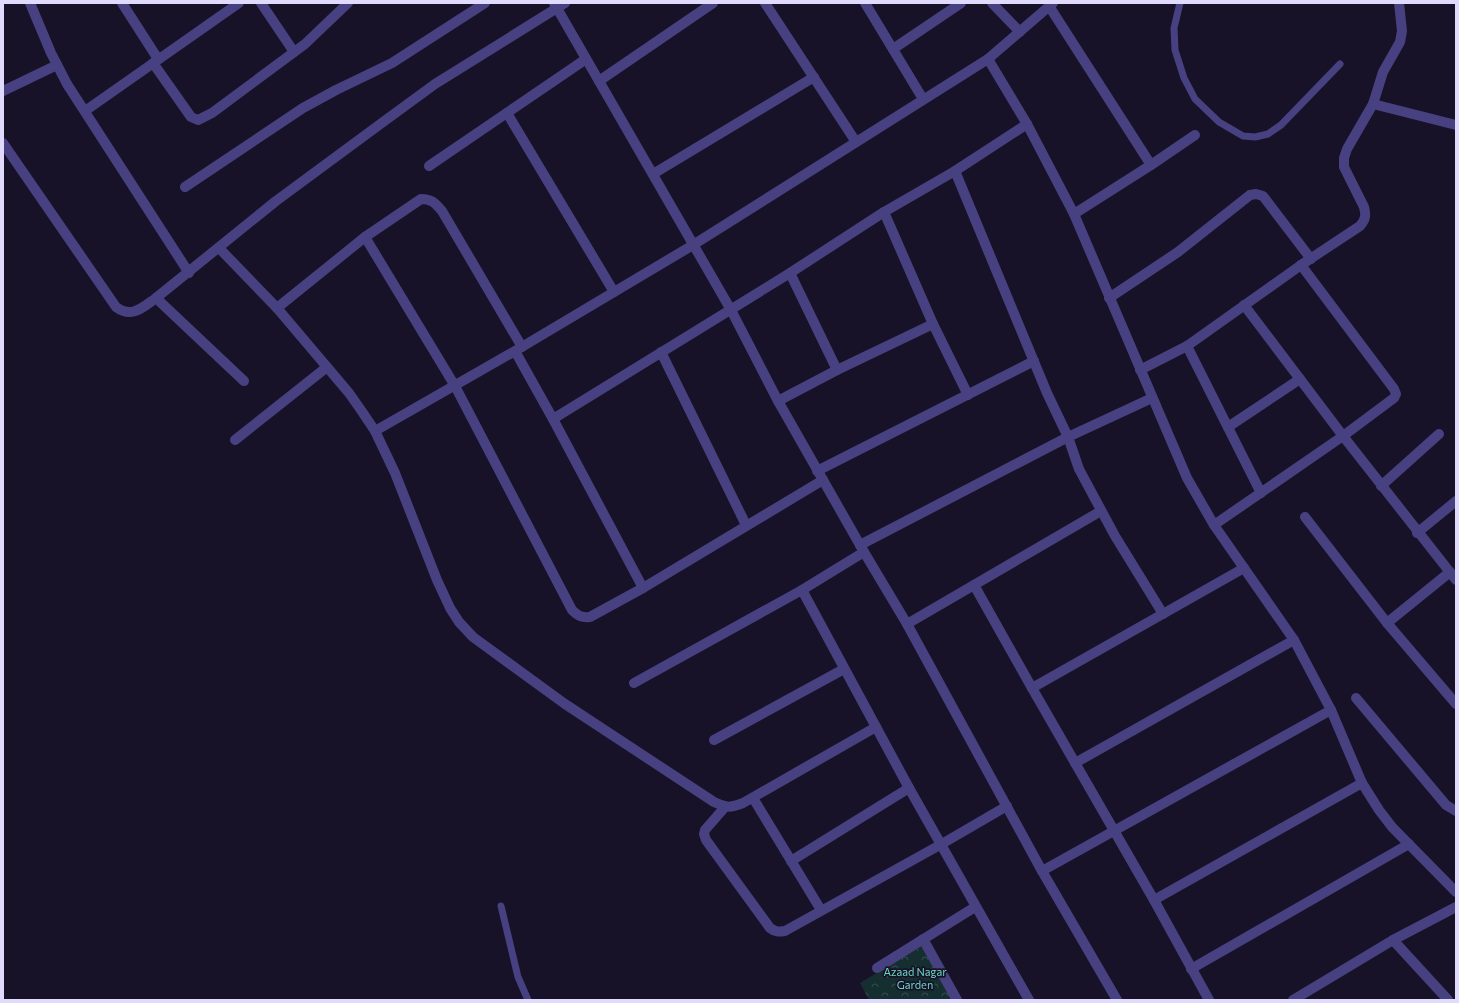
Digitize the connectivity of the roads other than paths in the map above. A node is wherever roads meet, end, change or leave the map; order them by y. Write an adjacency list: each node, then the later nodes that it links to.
1 (30, 3): 23 (street)
2 (122, 3): 21 (street)
3 (239, 3): 21 (street)
4 (261, 3): 18 (street)
5 (348, 3): 18 (street)
6 (485, 3): 40 (street)
7 (713, 3): 25 (street)
8 (765, 3): 24 (street)
9 (865, 3): 17 (street)
10 (961, 3): 17 (street)
11 (992, 3): 16 (street)
12 (1180, 3): 22 (lane)
13 (1399, 3): 28 (street)
14 (1051, 4): 16 (street); 36 (street)
15 (558, 5): 19 (street); 45 (street)
16 (1020, 32): 20 (street)
17 (893, 50): 27 (street)
18 (294, 52): 21 (street)
19 (586, 59): 25 (street); 30 (street)
20 (988, 59): 27 (street); 31 (street)
21 (156, 61): 29 (street)
22 (1340, 64)
23 (57, 65): 26 (street); 29 (street)
24 (814, 77): 34 (street); 39 (street)
25 (598, 81): 39 (street)
26 (3, 91)
27 (924, 99): 34 (street)
28 (1373, 104): 32 (street); 46 (street)
29 (85, 111): 48 (street)
30 (507, 113): 37 (street); 50 (street)
31 (1027, 124): 38 (street); 42 (street)
32 (1456, 125)
33 (1195, 135): 36 (street)
34 (856, 142): 44 (street)
35 (3, 144): 51 (street)
36 (1151, 165): 42 (street)
37 (429, 166)
38 (955, 171): 41 (street); 60 (street)
39 (652, 174): 44 (street)
40 (185, 187)
41 (884, 212): 49 (street); 56 (street)
42 (1074, 214): 52 (street)
43 (365, 237): 54 (street); 58 (street); 66 (street)
44 (693, 245): 50 (street); 55 (street)
45 (219, 248): 48 (street); 54 (street)
46 (1311, 259): 47 (street); 52 (street)
47 (1300, 265): 53 (street); 74 (street)
48 (189, 272): 51 (street)
49 (790, 273): 55 (street); 62 (street)
50 (614, 292): 58 (street)
51 (156, 298): 65 (street)
52 (1109, 298): 63 (street)
53 (1244, 305): 57 (street); 64 (street)
54 (277, 308): 61 (street)
55 (731, 310): 59 (street); 69 (street)
56 (933, 324): 62 (street); 67 (street)
57 (1187, 346): 63 (street); 71 (street)
58 (518, 349): 66 (street); 70 (street)
59 (661, 352): 70 (street); 84 (street)
60 (1034, 361): 67 (street); 75 (street)
61 (327, 367): 72 (street); 76 (street)
62 (837, 370): 69 (street)
63 (1140, 370): 68 (street)
64 (1300, 379): 71 (street); 74 (street)
65 (244, 380)
66 (455, 386): 72 (street); 91 (street)
67 (968, 395): 77 (street)
68 (1152, 398): 75 (street); 85 (street)
69 (778, 401): 77 (street)
70 (553, 419): 91 (street)
71 (1228, 427): 80 (street)
72 (374, 431): 110 (street)
73 (1439, 434): 79 (street)
74 (1343, 436): 79 (street); 80 (street)
75 (1068, 437): 82 (street); 87 (street)
76 (235, 440)
77 (817, 472): 78 (street)
78 (823, 480): 84 (street); 87 (street)
79 (1382, 486): 86 (street)
80 (1261, 493): 85 (street)
81 (1456, 501): 86 (street)
82 (1101, 511): 90 (street); 93 (street)
83 (1305, 516): 94 (street)
84 (746, 525): 91 (street)
85 (1214, 525): 88 (street)
86 (1417, 533): 89 (street)
87 (862, 548): 92 (street); 95 (street)
88 (1244, 568): 93 (street); 96 (street)
89 (1453, 576): 94 (street)
90 (974, 585): 95 (street); 99 (street)
91 (643, 588)
92 (802, 590): 97 (street); 98 (street)
93 (1163, 614): 99 (street)
94 (1387, 623): 101 (street)
95 (907, 624): 109 (street)
96 (1294, 640): 102 (street); 105 (street)
97 (844, 669): 103 (street); 104 (street)
98 (634, 683)
99 (1032, 688): 105 (street)
100 (1356, 698): 111 (street)
101 (1456, 704)
102 (1331, 710): 106 (street); 112 (street)
103 (876, 726): 107 (street); 108 (street)
104 (714, 740)
105 (1075, 763): 112 (street)
106 (1362, 784): 113 (street); 118 (street)
107 (909, 788): 114 (street); 115 (street)
108 (753, 798): 110 (street); 115 (street)
109 (1007, 806): 114 (street); 116 (street)
110 (725, 807): 122 (street)
111 (1456, 810)
112 (1115, 832): 116 (street); 118 (street)
113 (1410, 844): 117 (street); 126 (street)
114 (940, 845): 120 (street); 122 (street)
115 (791, 860): 122 (street)
116 (1042, 871): 131 (street)
117 (1456, 892)
118 (1154, 900): 126 (street)
119 (501, 906): 128 (lane)
120 (975, 906): 123 (street); 130 (street)
121 (1456, 906): 124 (street)
122 (821, 910)
123 (923, 939): 125 (street); 129 (street)
124 (1393, 940): 127 (street); 133 (street)
125 (877, 968)
126 (1191, 969): 132 (street)
127 (1444, 999)
128 (528, 1000)
129 (957, 1000)
130 (1029, 1000)
131 (1117, 1000)
132 (1209, 1000)
133 (1293, 1000)

